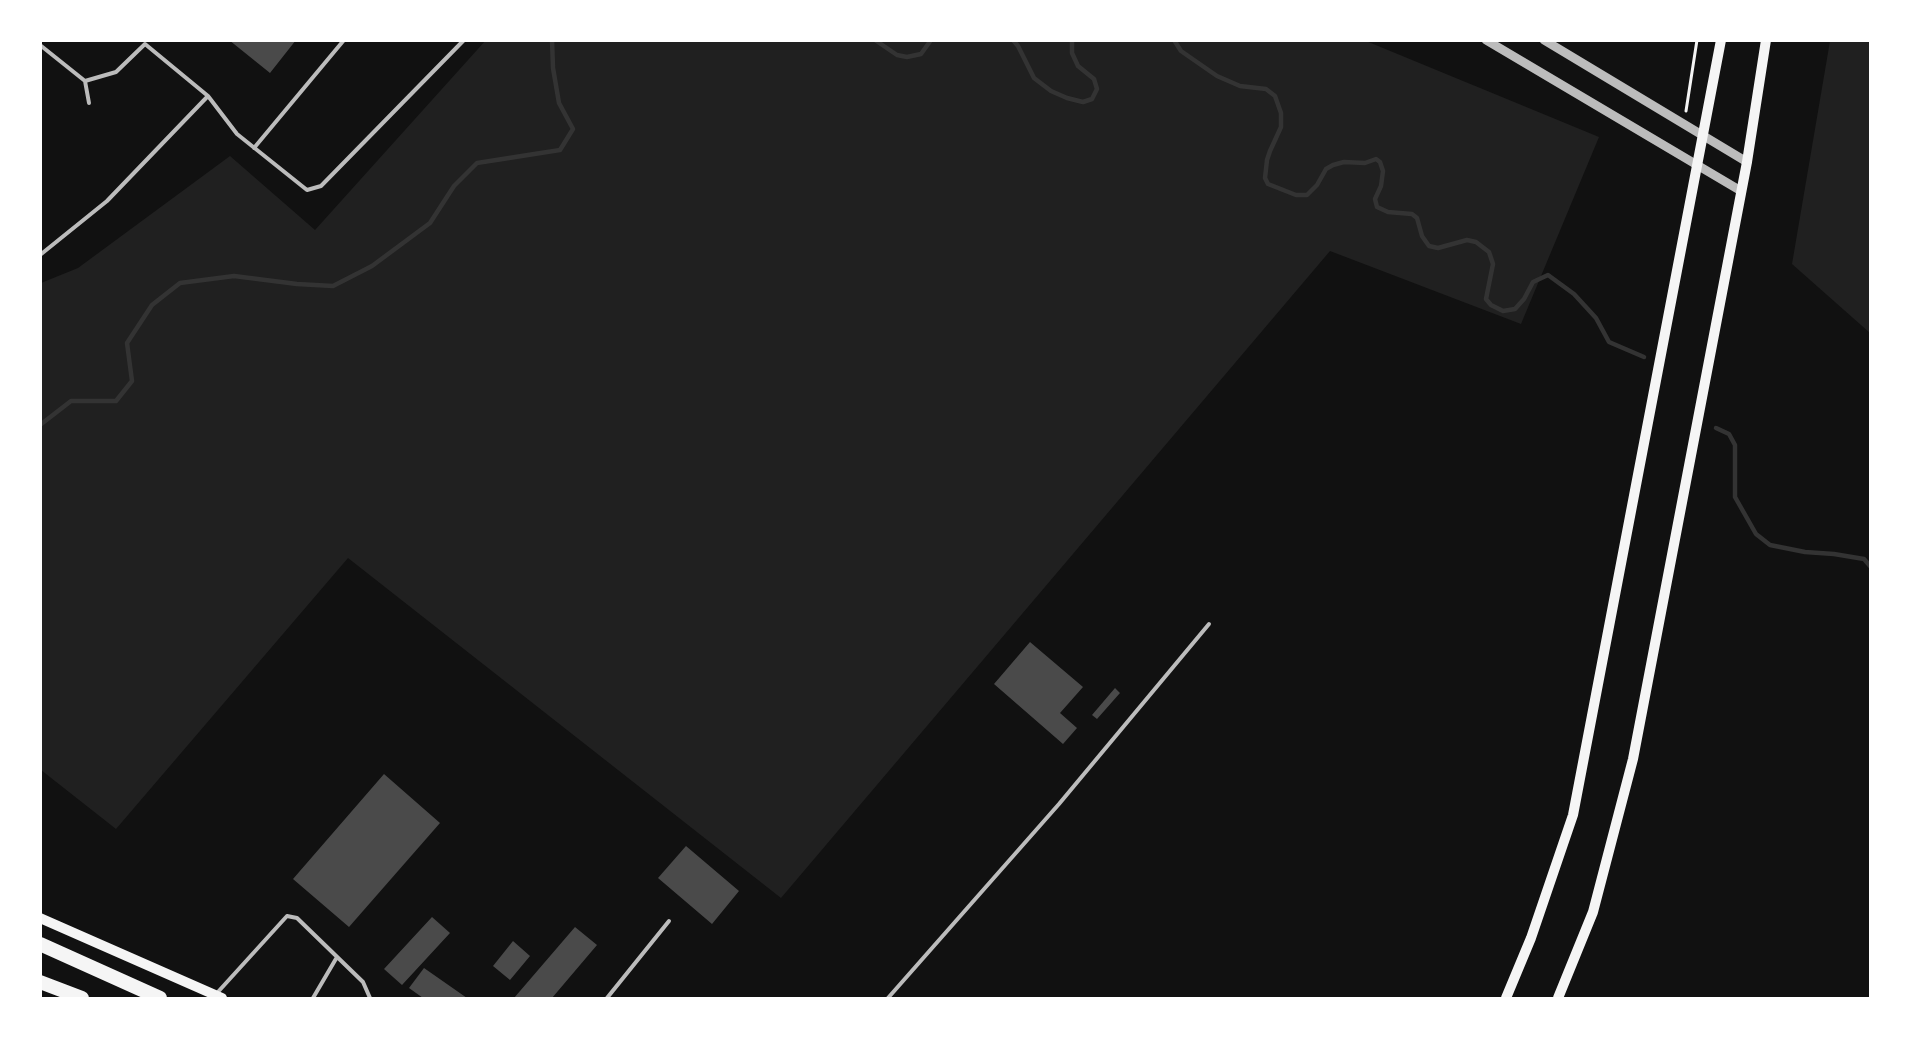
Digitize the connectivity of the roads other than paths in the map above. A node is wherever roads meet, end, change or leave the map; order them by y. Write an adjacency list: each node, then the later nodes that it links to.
1 (344, 40): 12 (lane)
2 (464, 40): 12 (lane)
3 (1486, 40): 14 (street)
4 (1544, 40): 11 (street)
5 (1721, 40): 11 (main road)
6 (1766, 40): 13 (main road)
7 (40, 45): 8 (lane)
8 (85, 81): 9 (lane); 10 (lane)
9 (208, 96): 12 (lane); 16 (lane)
10 (89, 103)
11 (1703, 136): 13 (street); 14 (main road)
12 (254, 148)
13 (1747, 162): 15 (main road)
14 (1698, 165): 15 (street); 30 (main road)
15 (1741, 191): 31 (main road)
16 (40, 255)
17 (1209, 624): 29 (lane)
18 (40, 918): 23 (main road)
19 (669, 921): 28 (lane)
20 (40, 944): 25 (highway)
21 (337, 957): 23 (lane); 26 (lane); 27 (lane)
22 (40, 982): 24 (highway)
23 (219, 997)
24 (82, 999)
25 (160, 999)
26 (313, 999)
27 (370, 999)
28 (607, 999)
29 (888, 999)
30 (1506, 999)
31 (1558, 999)

